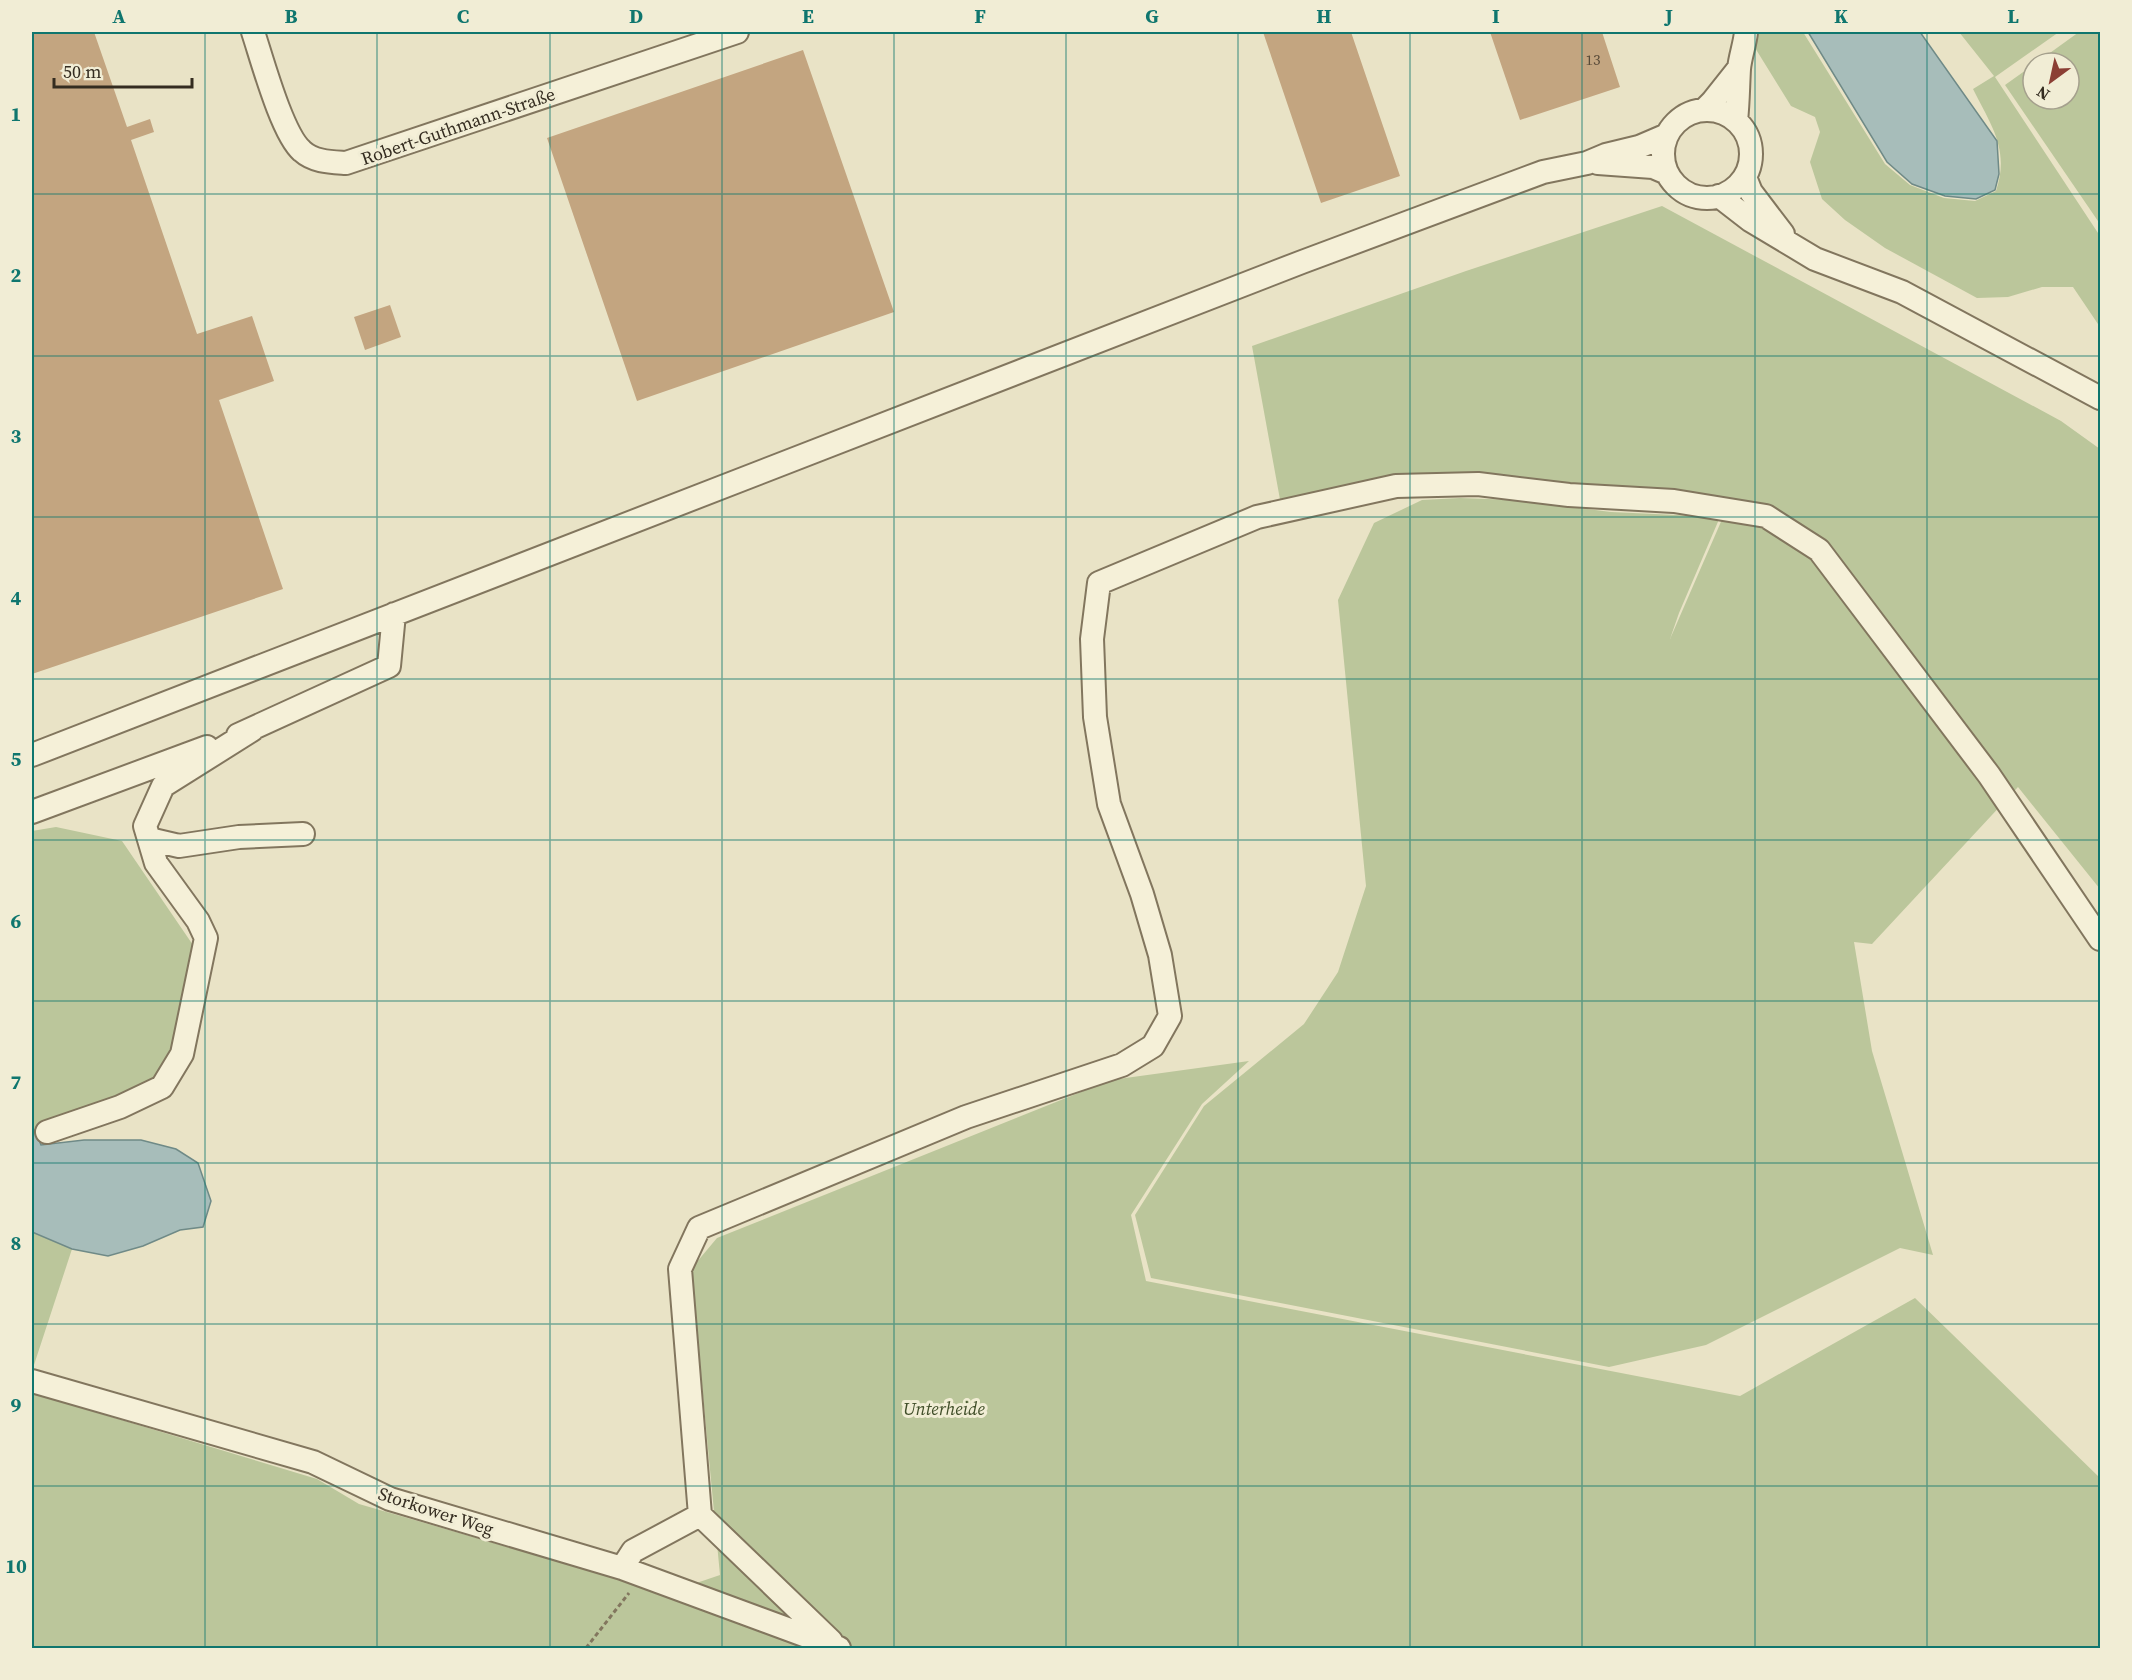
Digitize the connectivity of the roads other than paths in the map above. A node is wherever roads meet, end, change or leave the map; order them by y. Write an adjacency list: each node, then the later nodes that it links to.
1 (253, 32): 2 (street, Robert-Guthmann-Straße)
2 (737, 32)
3 (1746, 32): 4 (street)
4 (1739, 68): 5 (street); 6 (street)
5 (1704, 110): 6 (street); 7 (street)
6 (1737, 121): 10 (street)
7 (1666, 135): 8 (street); 9 (street)
8 (1587, 163): 9 (street); 14 (street)
9 (1667, 173): 11 (street)
10 (1745, 177): 11 (street); 12 (street)
11 (1719, 196): 12 (street)
12 (1792, 244): 13 (street)
13 (2100, 398)
14 (393, 614): 15 (street); 16 (street)
15 (252, 730): 17 (street); 19 (street)
16 (32, 755)
17 (32, 812)
18 (303, 834): 19 (street)
19 (148, 839): 21 (street)
20 (2100, 939): 23 (street)
21 (47, 1132)
22 (32, 1381): 24 (street, Storkower Weg)
23 (700, 1515): 24 (street); 25 (street)
24 (632, 1572): 25 (street, Storkower Weg)
25 (839, 1648)

